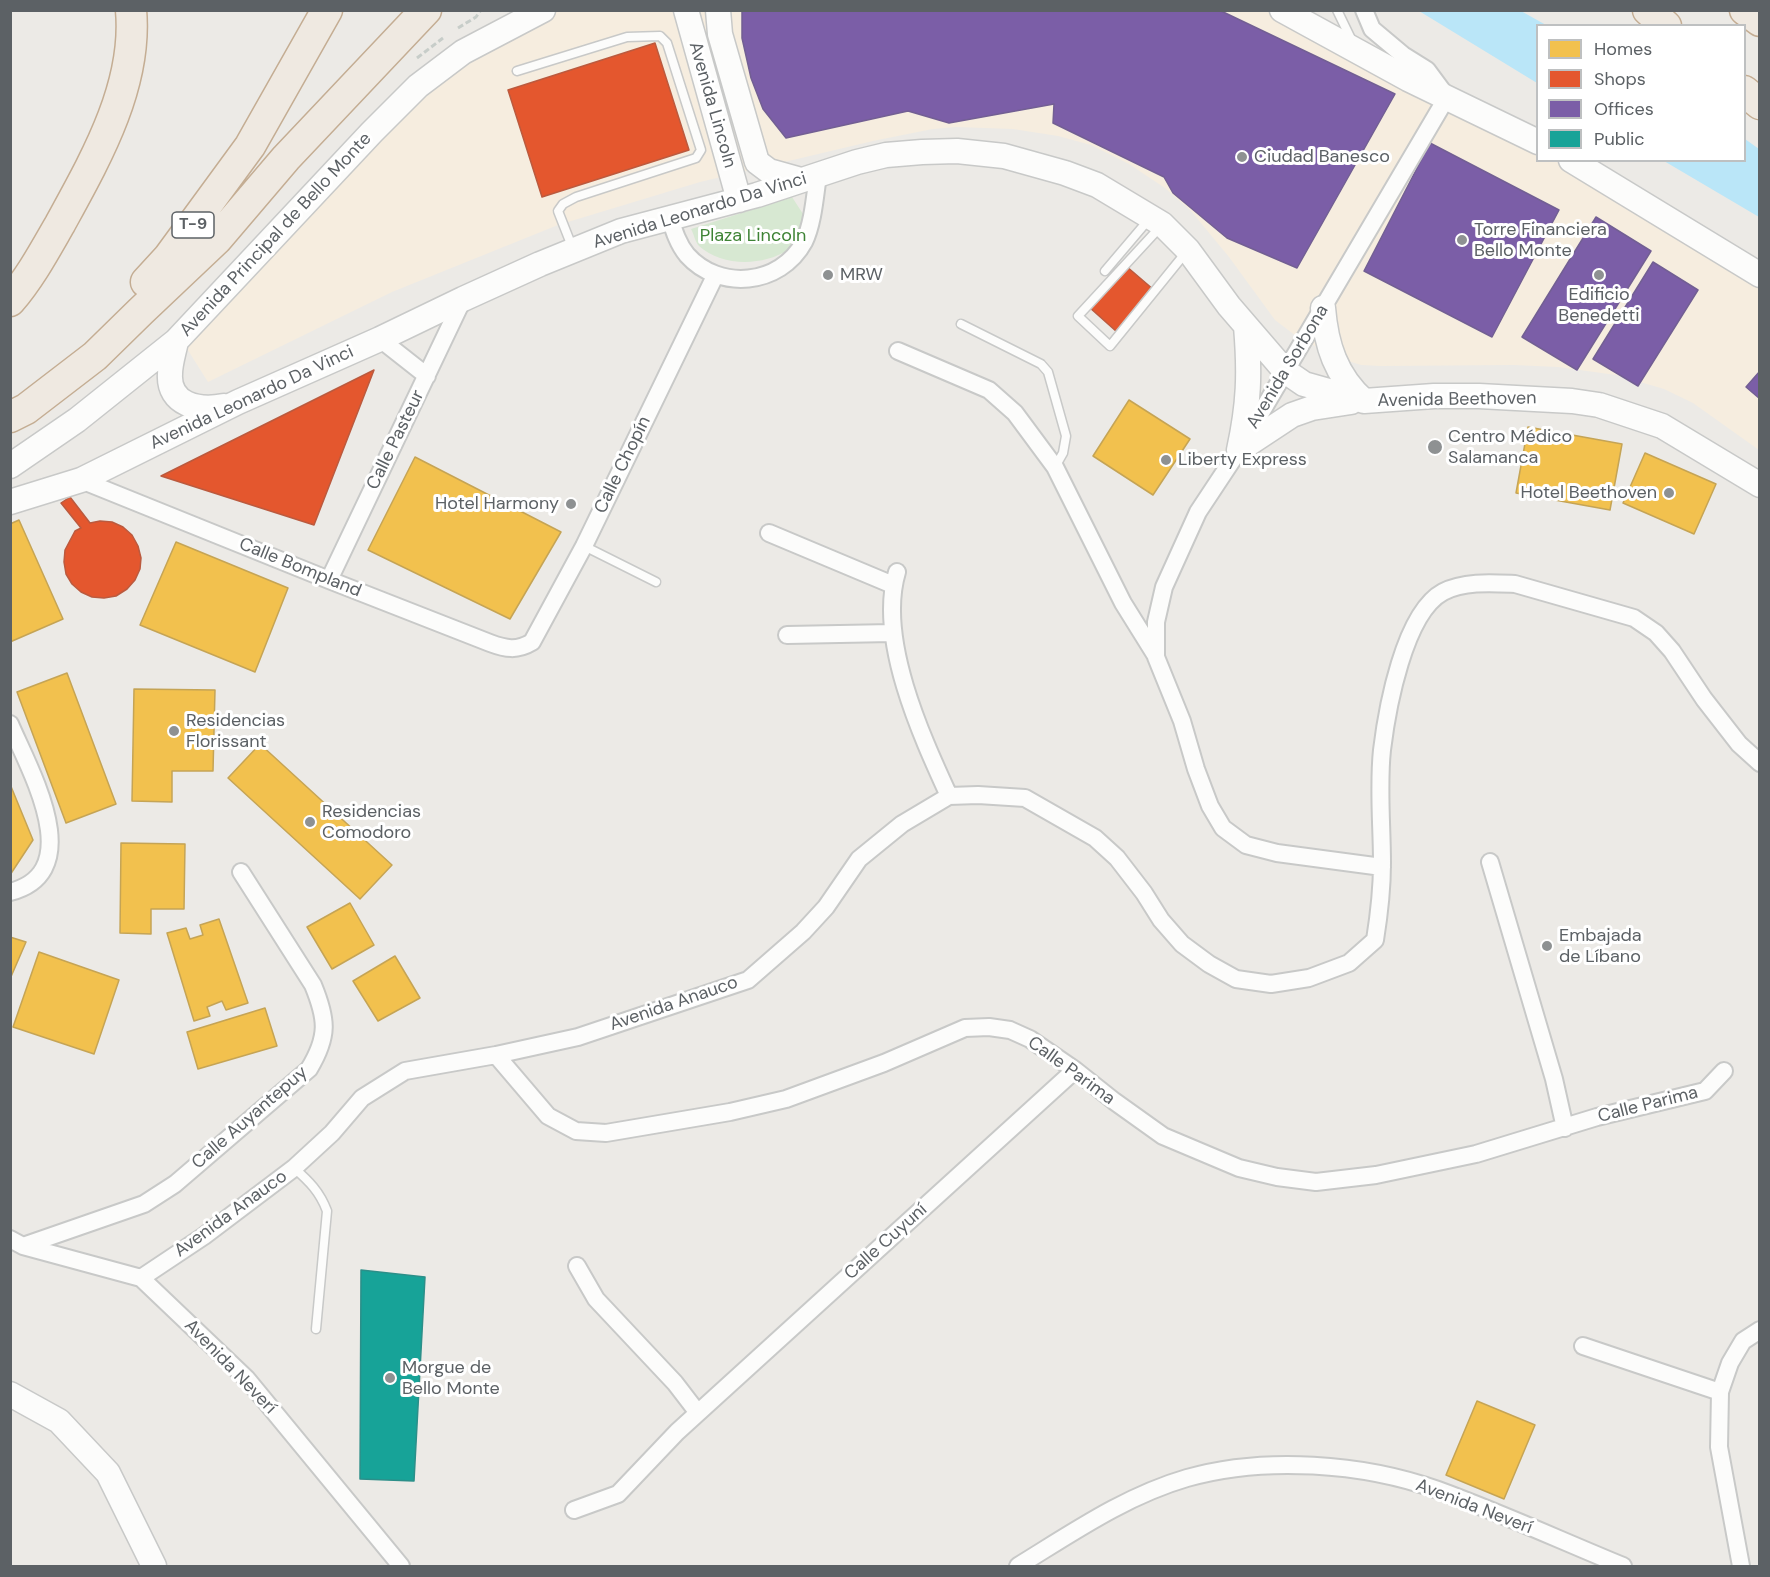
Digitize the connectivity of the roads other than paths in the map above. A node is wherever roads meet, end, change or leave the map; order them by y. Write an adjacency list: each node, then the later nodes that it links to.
1 (131, 10): 31 (highway)
2 (327, 10): 40 (highway, T-9)
3 (426, 10): 43 (highway, T-9)
4 (543, 10): 36 (street, Avenida Principal de Bello Monte)
5 (686, 10): 22 (street, Avenida Lincoln)
6 (718, 10): 21 (street)
7 (1282, 10): 14 (street)
8 (1337, 10): 14 (lane)
9 (1364, 10): 17 (street)
10 (1648, 10): 13 (highway)
11 (1745, 10): 12 (highway)
12 (1760, 21)
13 (1664, 24)
14 (1357, 52): 17 (street)
15 (517, 72): 25 (lane)
16 (1746, 93): 18 (highway)
17 (1447, 97): 19 (street); 32 (street, Avenida Sorbona)
18 (1760, 104)
19 (1536, 141)
20 (1574, 162): 28 (street)
21 (809, 178): 22 (street, Avenida Leonardo Da Vinci); 24 (street, Avenida Leonardo Da Vinci); 29 (street)
22 (739, 200): 23 (street, Avenida Leonardo Da Vinci)
23 (670, 218): 25 (street, Avenida Leonardo Da Vinci); 29 (street)
24 (1156, 221): 26 (street, Avenida Leonardo Da Vinci); 26 (lane); 27 (lane)
25 (574, 250): 30 (street, Avenida Leonardo Da Vinci)
26 (1188, 250): 34 (street, Avenida Leonardo Da Vinci)
27 (1105, 271)
28 (1760, 275)
29 (715, 276): 51 (street, Calle Chopín)
30 (463, 299): 35 (street, Avenida Leonardo Da Vinci); 39 (street, Calle Pasteur)
31 (10, 301)
32 (1323, 308): 38 (street, Avenida Sorbona); 41 (street)
33 (961, 324): 46 (lane)
34 (1246, 326): 38 (street, Avenida Leonardo Da Vinci); 44 (street)
35 (380, 339): 39 (street); 42 (street, Avenida Leonardo Da Vinci)
36 (176, 341): 42 (street); 45 (street, Avenida Principal de Bello Monte)
37 (898, 351): 46 (street)
38 (1285, 371): 41 (street, Avenida Beethoven); 44 (street, Avenida Sorbona)
39 (427, 376): 52 (street, Calle Pasteur)
40 (10, 399)
41 (1364, 401): 44 (street); 48 (street, Avenida Beethoven)
42 (238, 402): 47 (street, Avenida Leonardo Da Vinci)
43 (10, 417)
44 (1239, 450): 57 (street, Avenida Sorbona)
45 (10, 465)
46 (1055, 467): 57 (street)
47 (81, 480): 49 (street, Avenida Leonardo Da Vinci); 52 (street, Calle Bompland)
48 (1760, 485)
49 (10, 502)
50 (769, 533): 54 (street)
51 (584, 546): 53 (lane); 56 (street, Calle Chopín)
52 (328, 580): 56 (street, Calle Bompland)
53 (656, 582)
54 (892, 633): 55 (street); 60 (street)
55 (787, 635)
56 (522, 648)
57 (1156, 657): 62 (street, Avenida Sorbona)
58 (10, 724): 64 (street)
59 (1760, 763): 62 (street, Avenida Anauco)
60 (949, 796): 62 (street, Avenida Anauco); 65 (street, Avenida Anauco)
61 (1490, 862): 68 (street)
62 (1382, 867)
63 (241, 872): 70 (street, Calle Auyantepuy)
64 (10, 892)
65 (496, 1055): 66 (street, Calle Parima); 69 (street, Avenida Anauco)
66 (1075, 1070): 68 (street, Calle Parima); 78 (street, Calle Cuyuní)
67 (1724, 1071): 68 (street, Calle Parima)
68 (1565, 1128)
69 (294, 1168): 72 (street, Avenida Anauco); 73 (lane)
70 (17, 1242): 72 (street, Avenida Neverí)
71 (577, 1266): 78 (street)
72 (141, 1278): 81 (street, Avenida Neverí)
73 (316, 1329)
74 (1760, 1330): 76 (street)
75 (1583, 1346): 76 (street)
76 (1720, 1392): 84 (street)
77 (10, 1394): 80 (street)
78 (698, 1413): 79 (street, Calle Cuyuní)
79 (574, 1510)
80 (154, 1566)
81 (401, 1566)
82 (1018, 1566): 83 (street, Avenida Neverí)
83 (1623, 1566)
84 (1741, 1566)

